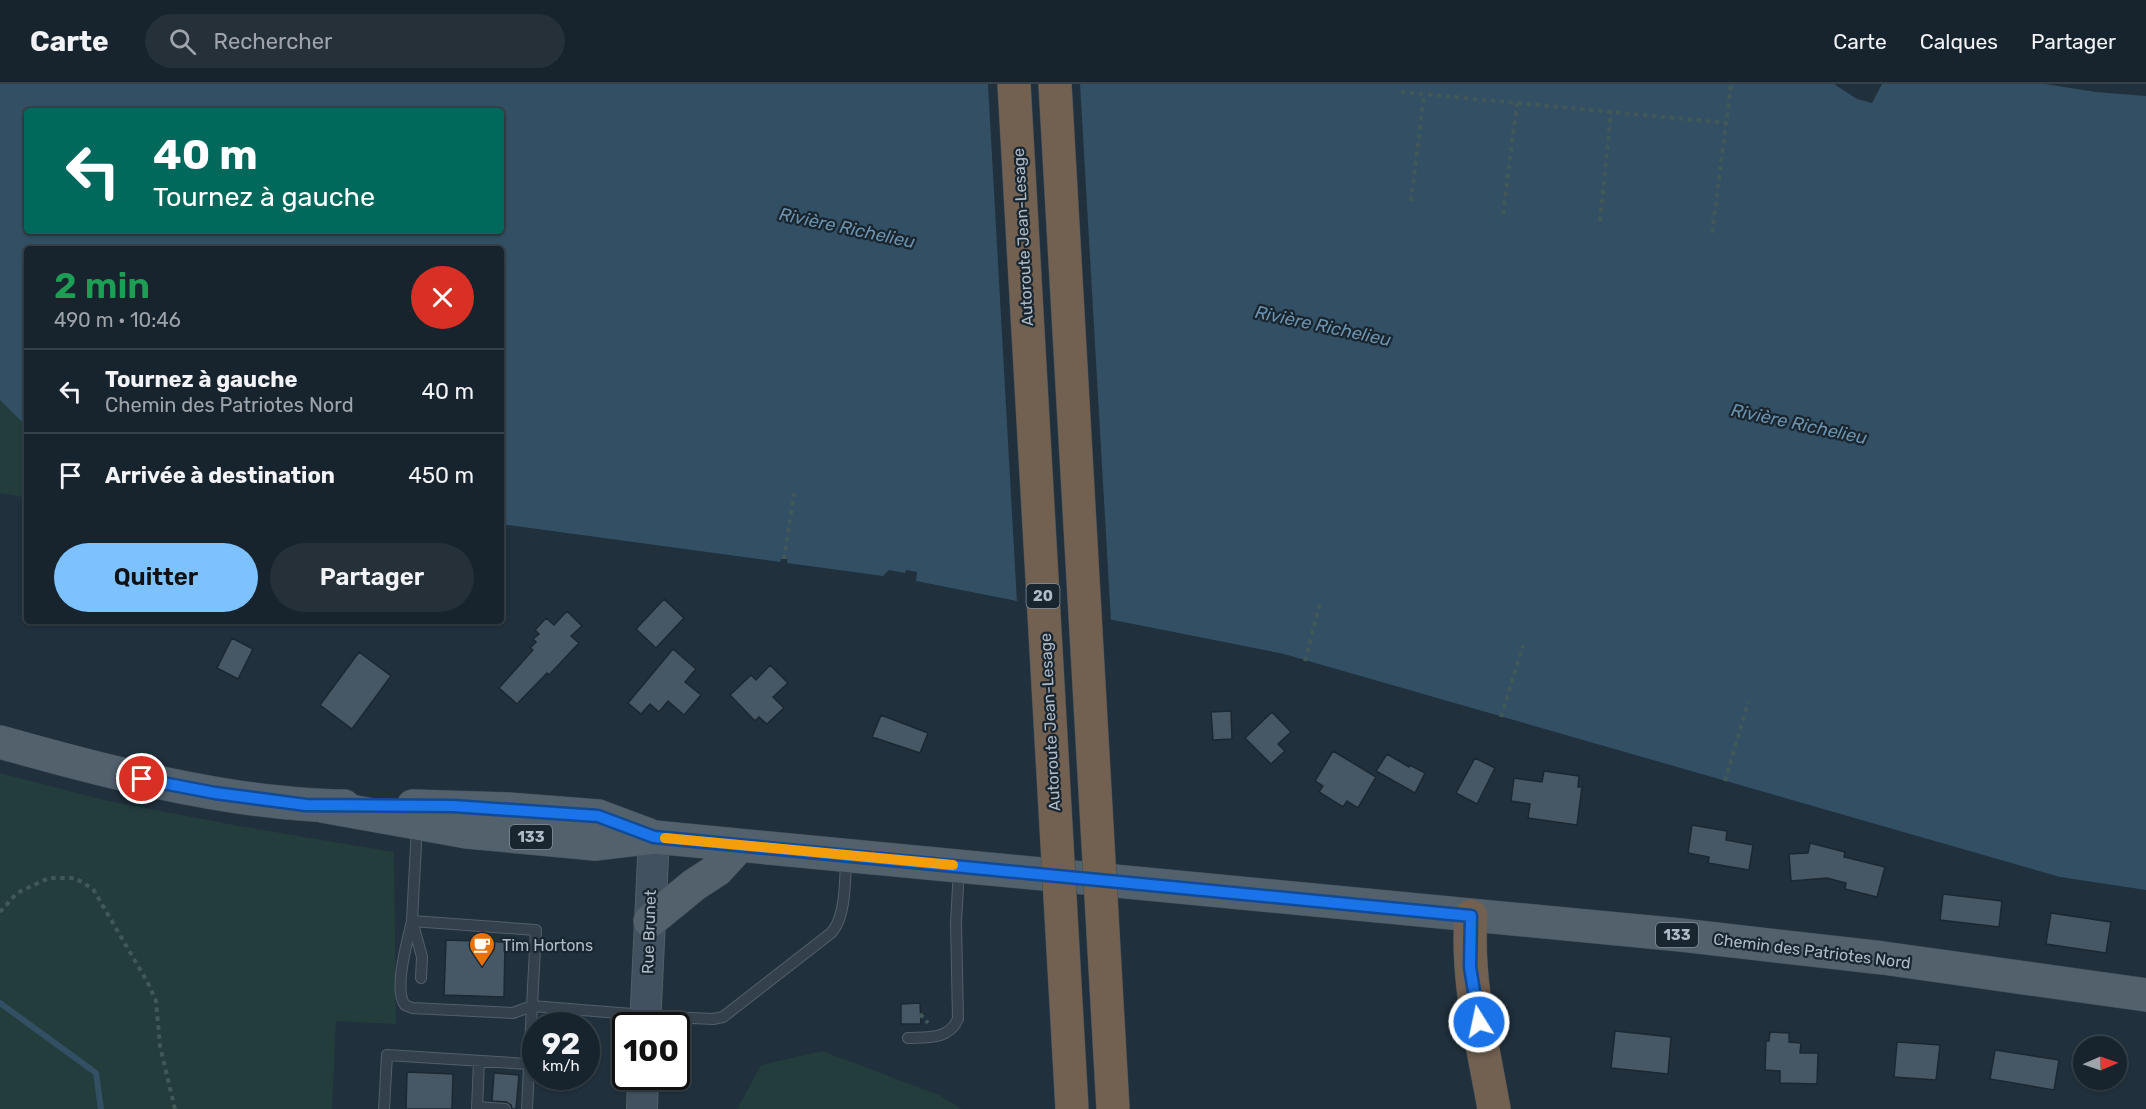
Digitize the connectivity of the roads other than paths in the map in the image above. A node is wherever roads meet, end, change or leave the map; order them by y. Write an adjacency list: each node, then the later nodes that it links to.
1 (1014, 84): 29 (highway, Autoroute Jean-Lesage / 20, bridge)
2 (1056, 84): 30 (highway, 20, bridge)
3 (0, 742): 4 (main road, Chemin des Patriotes Nord / 133)
4 (417, 814): 5 (main road, Chemin des Patriotes Nord / 133); 10 (lane)
5 (654, 837): 6 (main road, Chemin des Patriotes Nord / 133); 11 (street, Rue Brunet)
6 (739, 846): 7 (main road, Chemin des Patriotes Nord / 133); 11 (main road)
7 (846, 856): 8 (main road, Chemin des Patriotes Nord / 133); 18 (lane)
8 (959, 866): 9 (main road, Chemin des Patriotes Nord / 133); 19 (lane)
9 (1471, 916): 13 (main road, Chemin des Patriotes Nord / 133); 31 (highway)
10 (412, 921): 12 (lane); 14 (lane); 14 (lane)
11 (650, 921): 16 (street, Rue Brunet)
12 (421, 978)
13 (2146, 995)
14 (532, 1006): 15 (lane); 17 (lane)
15 (532, 1012)
16 (646, 1012)
17 (612, 1017)
18 (690, 1020)
19 (908, 1038)
20 (479, 1061): 21 (lane); 24 (lane); 25 (lane)
21 (522, 1064)
22 (527, 1090): 27 (lane)
23 (643, 1090): 28 (street)
24 (477, 1108): 26 (lane)
25 (384, 1109)
26 (505, 1109)
27 (527, 1109)
28 (642, 1109)
29 (1072, 1109)
30 (1113, 1109)
31 (1494, 1109)

